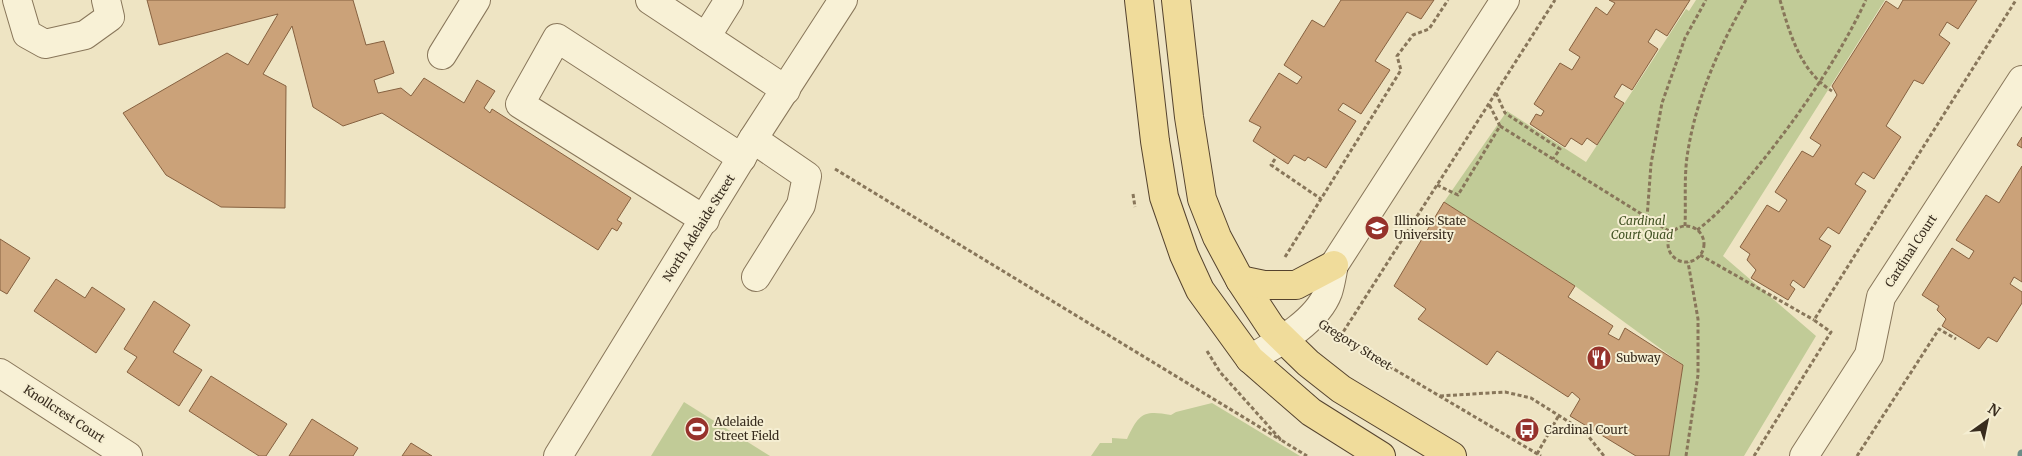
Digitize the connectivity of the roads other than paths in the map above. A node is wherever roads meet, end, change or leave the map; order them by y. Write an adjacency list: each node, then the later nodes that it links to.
1 (17, 0): 2 (street)
2 (106, 0)
3 (476, 0): 11 (street)
4 (650, 0): 10 (street)
5 (729, 0): 10 (street)
6 (843, 0): 13 (street, North Adelaide Street)
7 (1139, 0): 20 (main road)
8 (1176, 0): 18 (main road)
9 (1505, 0): 16 (street)
10 (706, 37): 13 (street)
11 (442, 56)
12 (2022, 80): 26 (street, Cardinal Court)
13 (786, 90): 14 (street, North Adelaide Street)
14 (747, 149): 15 (street, North Adelaide Street); 15 (street); 17 (street)
15 (705, 220): 23 (street, North Adelaide Street)
16 (1334, 265): 18 (main road); 19 (street)
17 (756, 277)
18 (1240, 280): 19 (main road)
19 (1284, 340): 20 (street); 25 (main road)
20 (1250, 359): 24 (main road)
21 (0, 373): 22 (street, Knollcrest Court)
22 (128, 456)
23 (558, 456)
24 (1381, 456)
25 (1452, 456)
26 (1804, 456)

